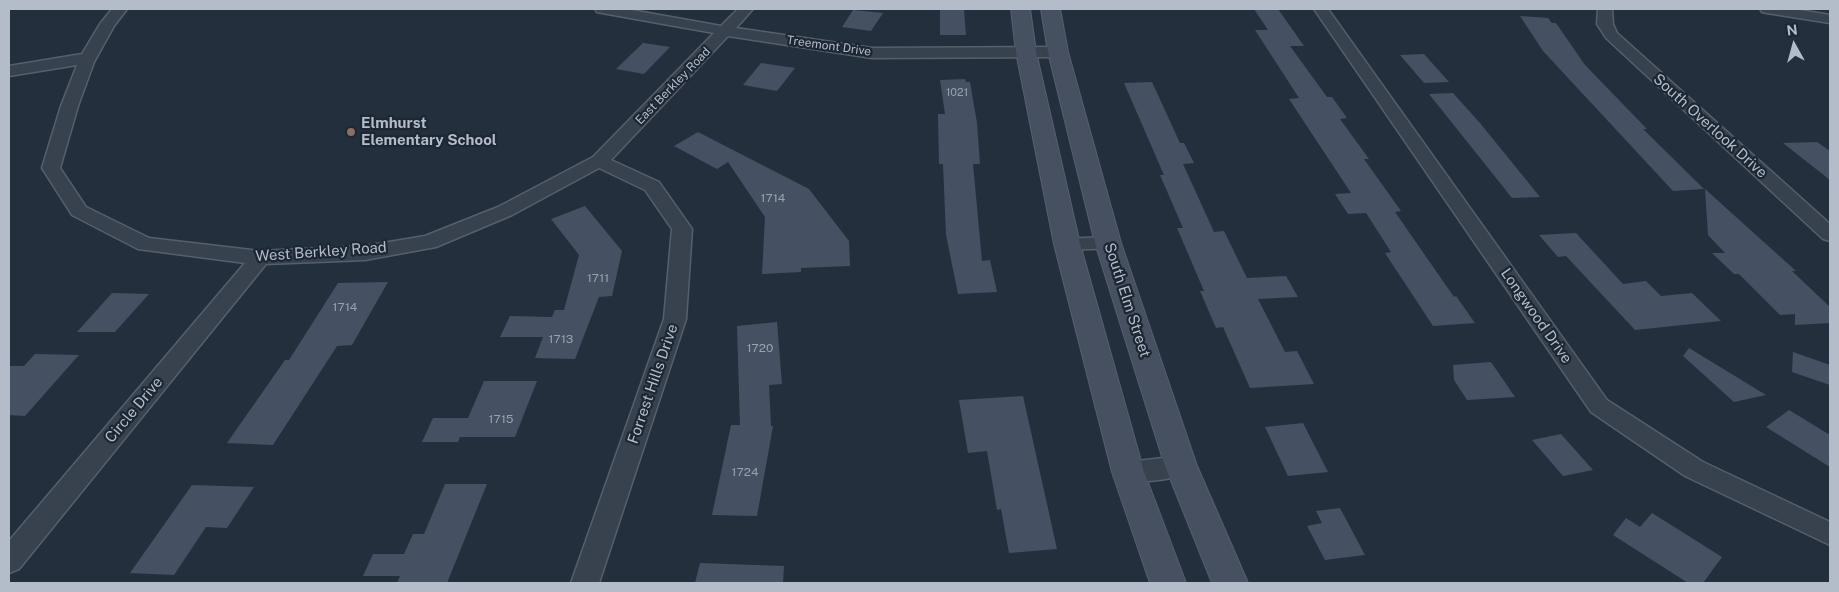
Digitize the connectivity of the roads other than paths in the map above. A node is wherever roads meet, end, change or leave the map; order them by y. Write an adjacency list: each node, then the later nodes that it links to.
1 (120, 9): 13 (street, West Berkley Road)
2 (602, 9): 10 (street, Treemont Drive)
3 (746, 9): 10 (street, East Berkley Road)
4 (1020, 9): 11 (street)
5 (1050, 9): 12 (street, South Elm Street)
6 (1321, 9): 22 (street, Longwood Drive)
7 (1605, 9): 16 (street, South Overlook Drive)
8 (1767, 9): 9 (street)
9 (1830, 19)
10 (726, 31): 11 (street, Treemont Drive); 15 (street, East Berkley Road)
11 (1026, 52): 12 (street, Treemont Drive); 18 (street)
12 (1058, 52): 17 (street, South Elm Street)
13 (90, 58): 14 (street); 19 (street, West Berkley Road)
14 (9, 71)
15 (599, 161): 19 (street, West Berkley Road); 24 (street, Forrest Hills Drive)
16 (1830, 235)
17 (1108, 243): 18 (street); 20 (street, South Elm Street)
18 (1067, 244): 21 (street)
19 (260, 258): 23 (street, Circle Drive)
20 (1181, 466): 21 (street); 26 (street, South Elm Street)
21 (1128, 472): 25 (street)
22 (1830, 534)
23 (9, 561)
24 (585, 583)
25 (1168, 583)
26 (1230, 583)

